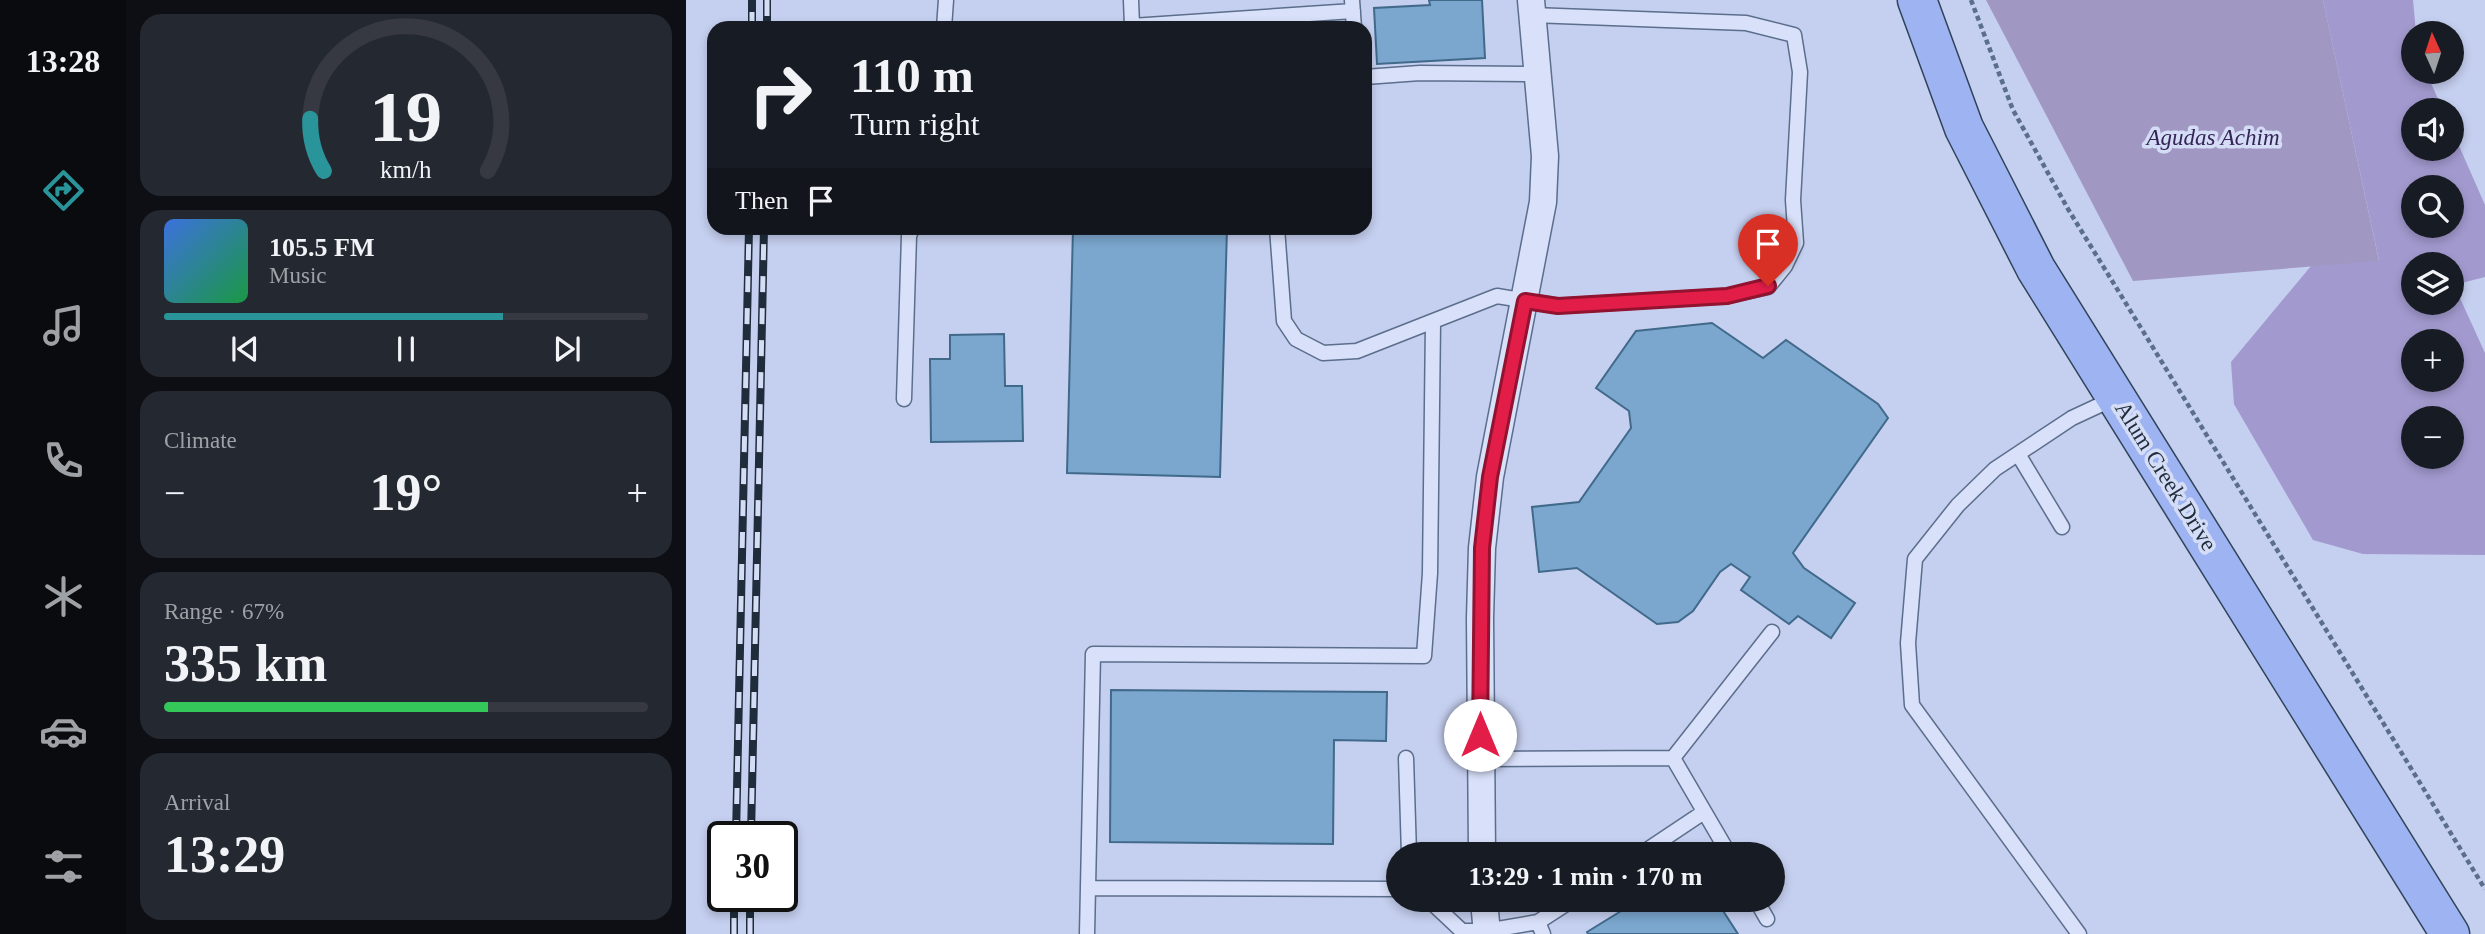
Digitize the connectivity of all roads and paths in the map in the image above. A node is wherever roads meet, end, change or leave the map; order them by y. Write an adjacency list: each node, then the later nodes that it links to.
1 (946, 0): 7 (lane)
2 (1131, 0): 8 (lane)
3 (1917, 0): 16 (main road, Alum Creek Drive)
4 (1971, 0): 31 (path)
5 (1352, 5): 9 (lane)
6 (1532, 7): 10 (street); 14 (lane)
7 (944, 21)
8 (1132, 21)
9 (1184, 21)
10 (1537, 74): 11 (lane); 14 (street)
11 (1372, 76)
12 (909, 235): 17 (lane)
13 (1278, 235): 15 (lane)
14 (1525, 301): 15 (lane); 23 (street)
15 (1433, 322): 29 (lane)
16 (2116, 397): 18 (lane); 41 (main road, Alum Creek Drive)
17 (904, 399)
18 (2018, 454): 19 (lane); 40 (lane)
19 (2062, 527)
20 (1772, 632): 22 (lane)
21 (1406, 758): 25 (lane)
22 (1674, 758): 23 (lane); 24 (lane)
23 (1480, 759): 26 (street)
24 (1704, 812): 27 (lane); 28 (lane)
25 (1409, 842)
26 (1482, 842)
27 (1659, 842)
28 (1722, 842)
29 (1088, 888): 30 (lane); 39 (lane)
30 (1386, 889)
31 (2485, 889)
32 (1442, 912): 38 (lane)
33 (1485, 912): 38 (street)
34 (1559, 912): 37 (lane)
35 (1763, 912): 36 (lane)
36 (1767, 919)
37 (1541, 928): 38 (lane)
38 (1487, 932)
39 (1087, 934)
40 (2079, 934)
41 (2450, 934)

